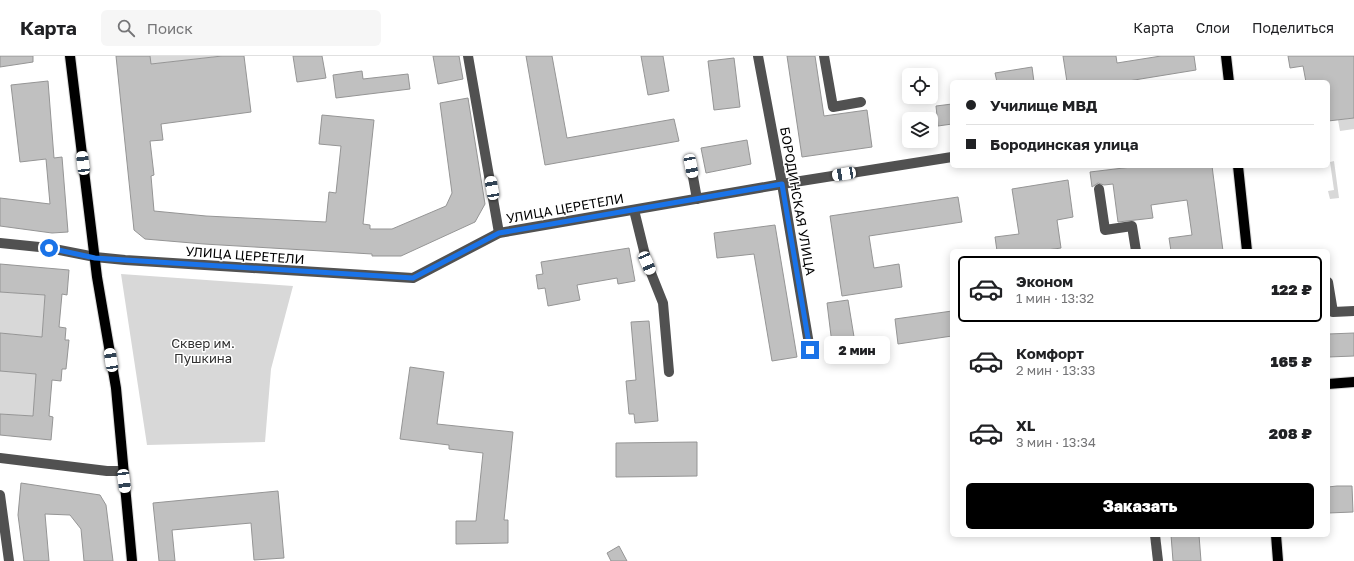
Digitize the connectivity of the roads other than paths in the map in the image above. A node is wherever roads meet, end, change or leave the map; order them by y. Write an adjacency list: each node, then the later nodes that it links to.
1 (70, 56): 19 (main road)
2 (468, 56): 15 (street)
3 (758, 56): 11 (street, БОРОДИНСКАЯ УЛИЦА)
4 (824, 56): 7 (street)
5 (1226, 56): 6 (main road)
6 (1229, 80)
7 (861, 102)
8 (950, 157): 11 (street, УЛИЦА ЦЕРЕТЕЛИ)
9 (691, 166): 13 (street)
10 (1238, 168): 18 (main road)
11 (782, 184): 13 (street, УЛИЦА ЦЕРЕТЕЛИ); 22 (street, БОРОДИНСКАЯ УЛИЦА)
12 (1099, 189): 17 (street)
13 (697, 199): 14 (street, УЛИЦА ЦЕРЕТЕЛИ)
14 (634, 210): 15 (street, УЛИЦА ЦЕРЕТЕЛИ); 23 (street)
15 (499, 233): 19 (street, УЛИЦА ЦЕРЕТЕЛИ)
16 (0, 243): 19 (street, УЛИЦА ЦЕРЕТЕЛИ)
17 (1136, 249)
18 (1247, 249)
19 (95, 258): 27 (main road)
20 (1330, 294): 21 (street)
21 (1354, 311)
22 (810, 350)
23 (669, 372)
24 (1354, 382): 25 (main road)
25 (1330, 384)
26 (0, 458): 27 (street)
27 (122, 471): 32 (main road)
28 (0, 495): 31 (street)
29 (1155, 537): 33 (street)
30 (1276, 537): 34 (main road)
31 (9, 561)
32 (132, 561)
33 (1158, 561)
34 (1278, 561)

